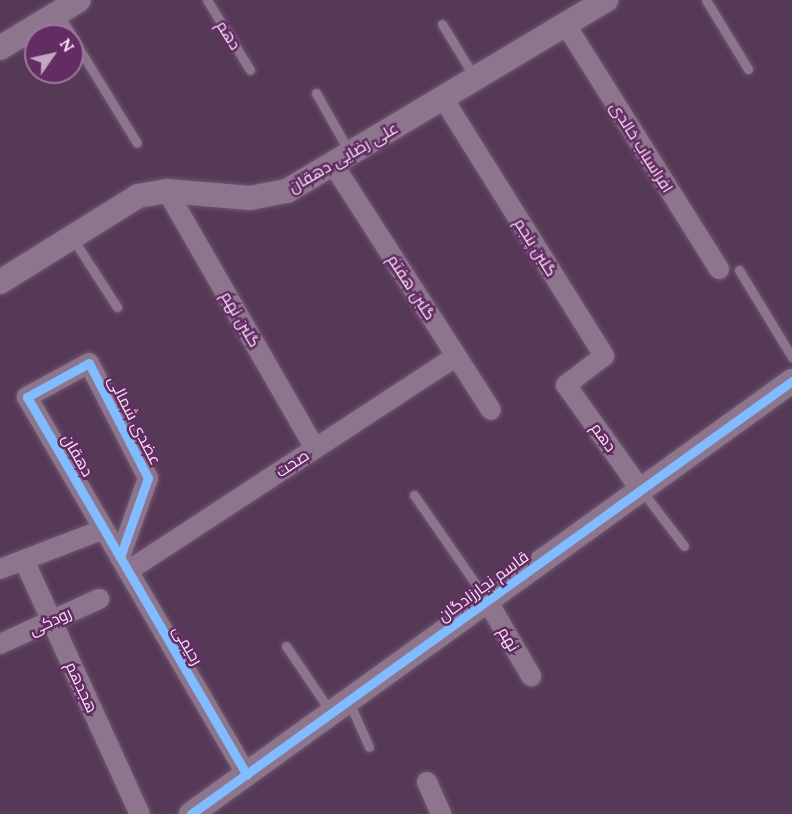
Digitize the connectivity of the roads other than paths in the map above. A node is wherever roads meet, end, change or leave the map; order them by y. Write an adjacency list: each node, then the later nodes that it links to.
1 (79, 0): 5 (street)
2 (207, 0): 12 (lane, دهم)
3 (606, 0): 8 (street, علی رضایی دهقان)
4 (706, 0): 11 (lane)
5 (58, 13): 6 (lane); 9 (street)
6 (65, 24)
7 (442, 24): 13 (lane)
8 (566, 25): 13 (street, علی رضایی دهقان); 20 (street, افراسیاب خالدی)
9 (0, 48)
10 (84, 56): 16 (lane)
11 (748, 69)
12 (250, 70)
13 (475, 79): 15 (street, علی رضایی دهقان)
14 (316, 93): 17 (lane)
15 (442, 99): 17 (street, علی رضایی دهقان); 27 (street, گلبن پنجم)
16 (137, 143)
17 (341, 159): 18 (street, علی رضایی دهقان); 24 (street, گلبن هفتم)
18 (167, 190): 19 (street, علی رضایی دهقان); 30 (street, گلبن نهم)
19 (72, 237): 22 (street, علی رضایی دهقان); 23 (lane)
20 (719, 269)
21 (739, 270): 25 (lane)
22 (0, 282)
23 (117, 307)
24 (456, 356): 29 (street, گلبن هفتم); 30 (street, صحت)
25 (792, 357)
26 (792, 381): 31 (street, قاسم نجارزادگان)
27 (566, 385): 31 (street, دهم)
28 (27, 397): 33 (street, دهقان); 36 (street, عضدی شمالی)
29 (491, 410)
30 (315, 448): 36 (street, صحت)
31 (641, 490): 34 (lane); 39 (street, قاسم نجارزادگان)
32 (414, 495): 39 (lane)
33 (104, 529): 35 (street); 36 (street, رحیمی)
34 (684, 546)
35 (24, 560): 37 (street); 40 (street, هجدهم)
36 (124, 564): 46 (street, رحیمی)
37 (0, 569)
38 (99, 598): 40 (street, رودکی)
39 (488, 602): 43 (street, نهم); 44 (street, قاسم نجارزادگان)
40 (52, 621): 41 (street, رودکی); 48 (street, هجدهم)
41 (0, 644)
42 (286, 646): 44 (lane)
43 (531, 676)
44 (341, 709): 45 (lane); 46 (street, قاسم نجارزادگان)
45 (369, 747)
46 (247, 776): 49 (street, قاسم نجارزادگان)
47 (427, 782): 50 (street)
48 (140, 814)
49 (191, 814)
50 (441, 814)

